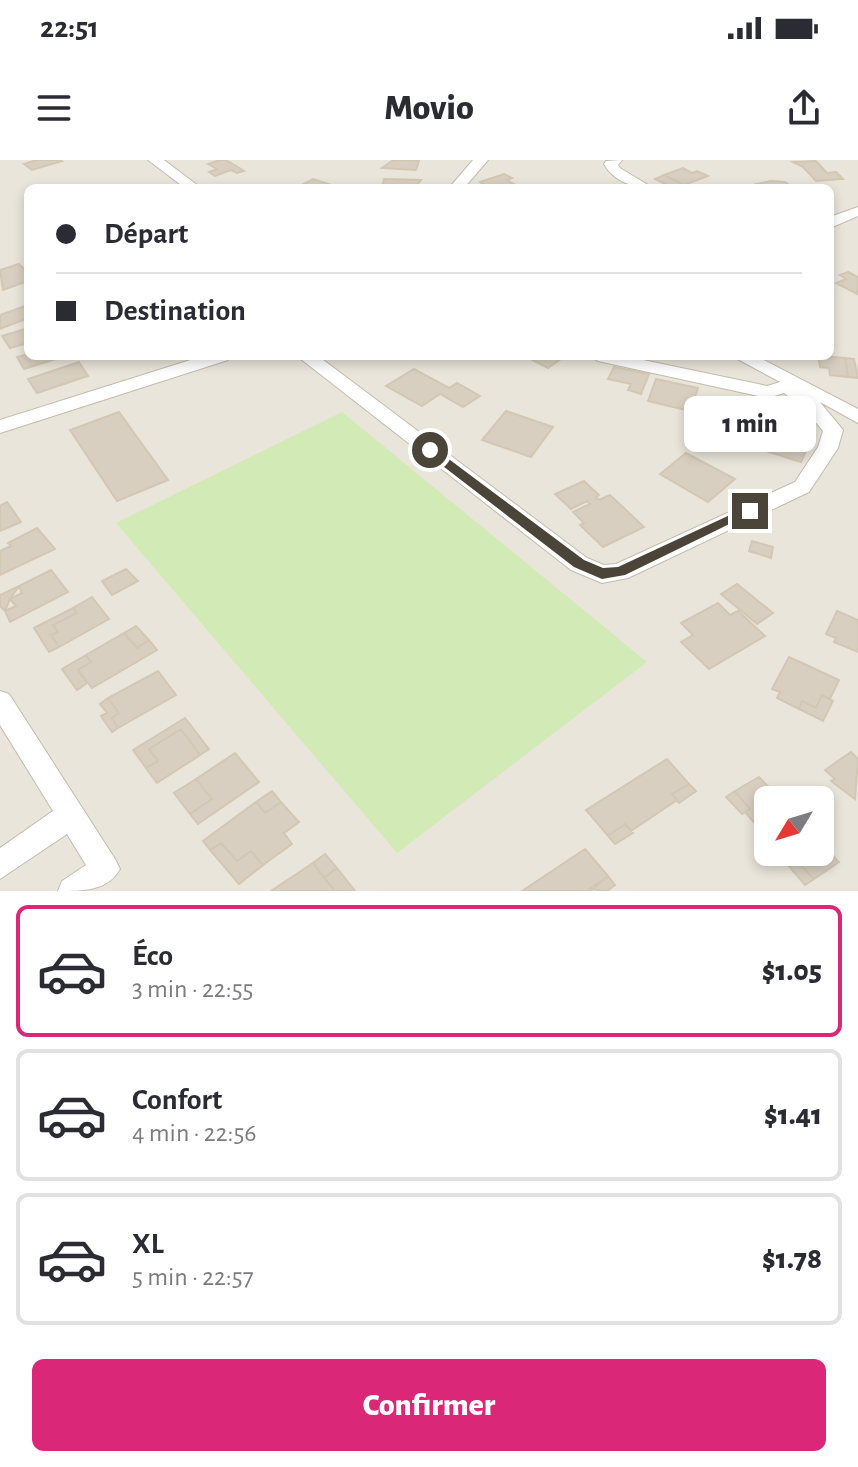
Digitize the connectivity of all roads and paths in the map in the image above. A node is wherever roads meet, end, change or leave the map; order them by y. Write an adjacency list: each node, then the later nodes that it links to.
1 (155, 160): 4 (street)
2 (481, 160): 5 (street)
3 (615, 160): 6 (street)
4 (188, 184)
5 (460, 184)
6 (639, 184)
7 (858, 211): 8 (street)
8 (834, 221)
9 (209, 360): 17 (street)
10 (311, 360): 13 (street)
11 (617, 360): 13 (street)
12 (748, 360): 13 (street)
13 (791, 386): 14 (street)
14 (820, 394): 15 (street); 16 (street)
15 (858, 407)
16 (858, 417)
17 (0, 427)
18 (0, 702): 19 (street)
19 (72, 814): 20 (street); 21 (street)
20 (0, 865)
21 (73, 891)

